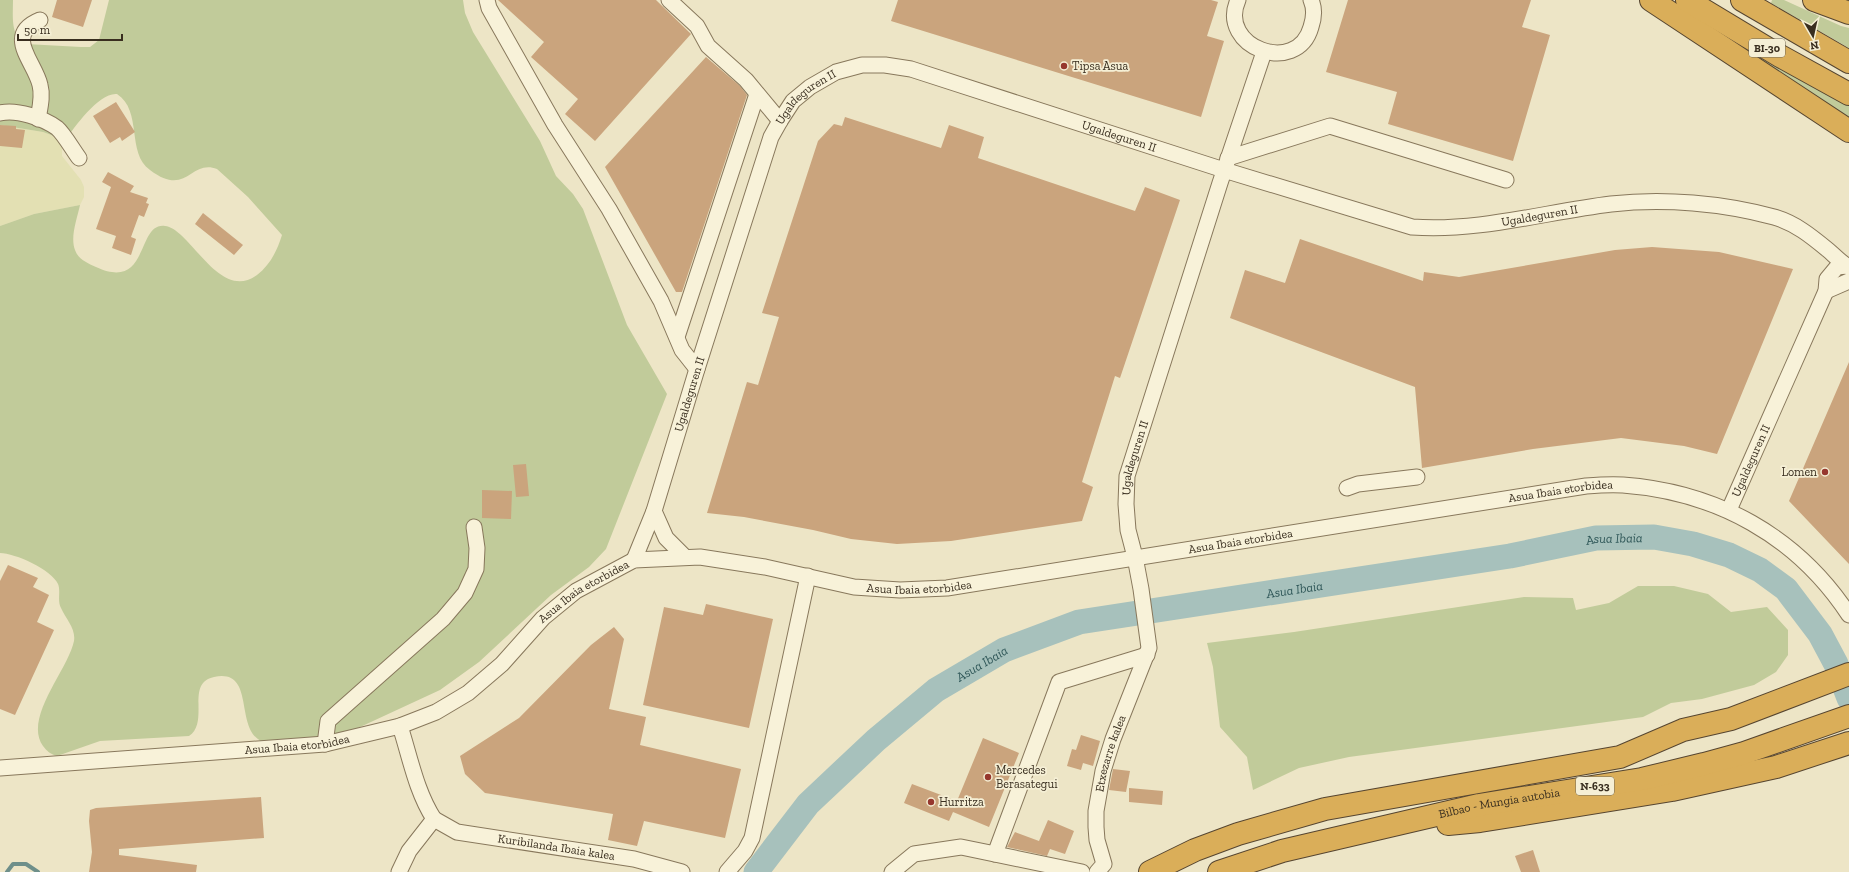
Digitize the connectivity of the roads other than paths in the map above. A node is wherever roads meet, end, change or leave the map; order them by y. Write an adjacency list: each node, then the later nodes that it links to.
1 (487, 0): 26 (street)
2 (669, 0): 13 (street)
3 (1238, 0): 11 (street)
4 (1311, 0): 11 (street)
5 (1651, 0): 18 (highway)
6 (1688, 0): 14 (highway, BI-30)
7 (1742, 0): 12 (highway, BI-30)
8 (1814, 0): 9 (highway)
9 (1849, 13)
10 (40, 20): 16 (street)
11 (1264, 52): 20 (street, Ugaldeguren II)
12 (1849, 62)
13 (757, 94): 17 (street); 26 (street)
14 (1849, 94)
15 (0, 113): 16 (street)
16 (38, 119): 19 (street)
17 (780, 121): 20 (street, Ugaldeguren II); 27 (street, Ugaldeguren II)
18 (1849, 130)
19 (79, 158)
20 (1226, 164): 21 (street); 22 (street, Ugaldeguren II); 34 (street, Ugaldeguren II)
21 (1506, 180)
22 (1817, 241): 23 (street, Ugaldeguren II); 25 (street)
23 (1848, 266): 25 (street, Ugaldeguren II)
24 (1849, 281): 25 (street)
25 (1826, 285): 30 (street, Ugaldeguren II)
26 (677, 337): 27 (street)
27 (697, 368): 31 (street, Ugaldeguren II)
28 (1416, 477): 29 (street)
29 (1347, 488)
30 (1729, 510): 34 (street, Asua Ibaia etorbidea); 37 (street, Asua Ibaia etorbidea)
31 (654, 511): 33 (street); 35 (street, Ugaldeguren II)
32 (474, 527): 46 (street)
33 (685, 557): 35 (street, Asua Ibaia etorbidea); 36 (street, Asua Ibaia etorbidea)
34 (1135, 557): 36 (street, Asua Ibaia etorbidea); 38 (street, Ugaldeguren II)
35 (634, 560): 44 (street, Asua Ibaia etorbidea)
36 (808, 576): 53 (street)
37 (1849, 615)
38 (1148, 637): 39 (street, Etxezarre kalea)
39 (1147, 655): 50 (street); 56 (street, Etxezarre kalea)
40 (1849, 674): 42 (highway)
41 (1849, 690): 42 (highway)
42 (1799, 702): 57 (highway, Bilbao - Mungia autobia / N-633)
43 (1849, 716): 49 (highway, Bilbao - Mungia autobia / N-633)
44 (400, 726): 46 (street, Asua Ibaia etorbidea); 48 (street)
45 (1849, 743): 49 (highway)
46 (324, 744): 47 (street, Asua Ibaia etorbidea)
47 (0, 768)
48 (434, 818): 51 (street); 52 (street, Kuribilanda Ibaia kalea)
49 (1373, 831): 58 (highway, Bilbao - Mungia autobia / N-633)
50 (995, 854): 54 (street); 55 (street)
51 (399, 872)
52 (682, 872)
53 (727, 872)
54 (892, 872)
55 (1082, 872)
56 (1097, 872)
57 (1150, 872)
58 (1219, 872)

